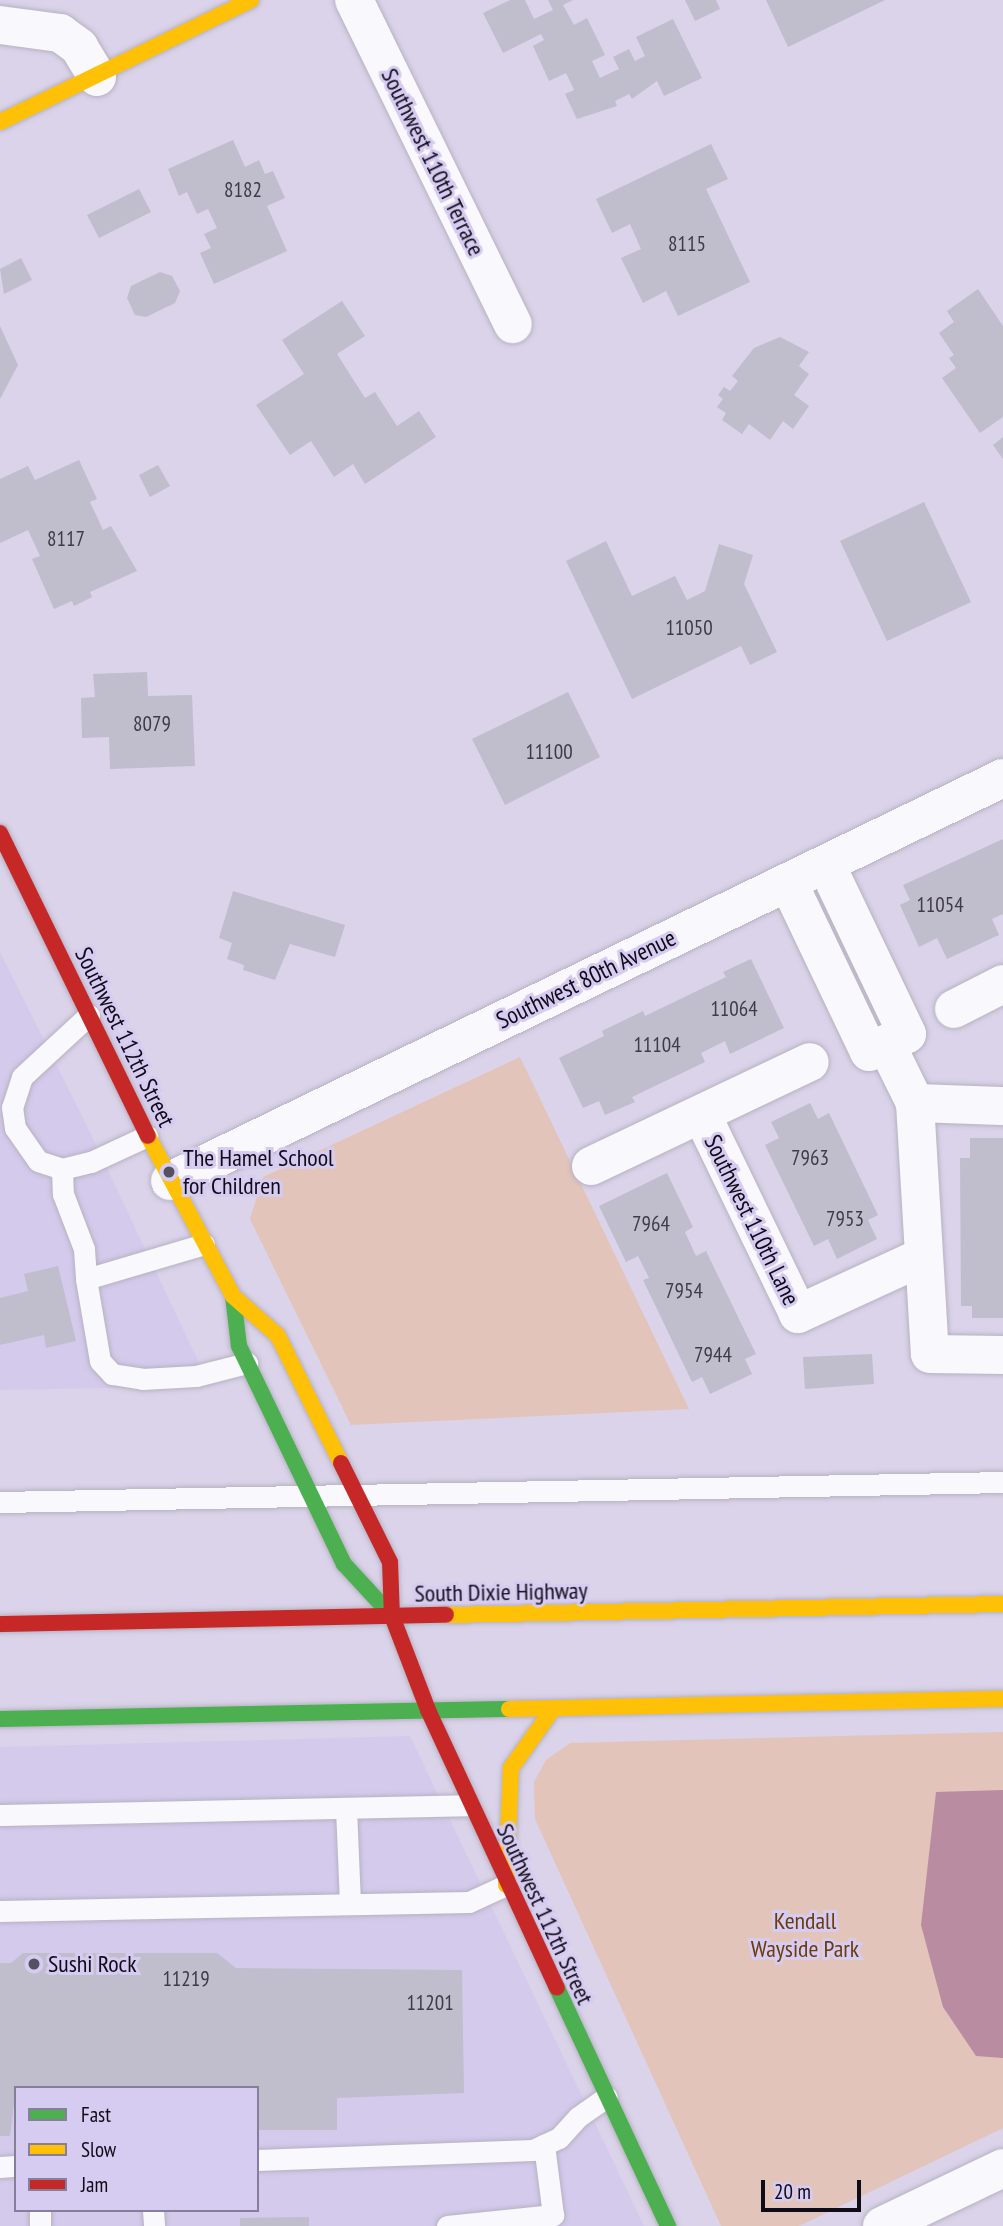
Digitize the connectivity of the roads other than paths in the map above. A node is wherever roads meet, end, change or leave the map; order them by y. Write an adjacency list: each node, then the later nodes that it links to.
1 (251, 0): 4 (main road)
2 (354, 0): 6 (street, Southwest 110th Terrace)
3 (0, 25): 4 (street)
4 (97, 77): 5 (main road)
5 (0, 122)
6 (513, 324)
7 (1003, 778): 9 (street, Southwest 80th Avenue)
8 (0, 833): 13 (main road, Southwest 112th Street)
9 (826, 864): 10 (street, Southwest 80th Avenue); 14 (street)
10 (788, 881): 14 (street); 22 (street, Southwest 80th Avenue)
11 (1003, 984): 12 (street)
12 (954, 1009)
13 (89, 1015): 19 (main road, Southwest 112th Street); 21 (lane)
14 (887, 1043): 16 (street)
15 (810, 1062): 18 (street, Southwest 110th Lane)
16 (915, 1102): 17 (street); 24 (street)
17 (1003, 1106)
18 (702, 1115): 20 (street, Southwest 110th Lane); 24 (street, Southwest 110th Lane)
19 (147, 1136): 21 (lane); 22 (main road, Southwest 112th Street)
20 (591, 1166)
21 (62, 1169): 25 (lane)
22 (170, 1181): 23 (main road, Southwest 112th Street)
23 (204, 1244): 25 (lane); 26 (main road, Southwest 112th Street)
24 (922, 1257): 27 (street)
25 (86, 1279): 28 (lane)
26 (233, 1296): 28 (main road, Southwest 112th Street); 30 (main road, Southwest 112th Street)
27 (1003, 1355)
28 (247, 1363): 31 (main road, Southwest 112th Street)
29 (1003, 1482): 30 (lane)
30 (354, 1492): 31 (lane); 34 (main road, Southwest 112th Street)
31 (310, 1493): 32 (lane); 34 (main road, Southwest 112th Street)
32 (0, 1502)
33 (1003, 1604): 34 (main road, South Dixie Highway)
34 (393, 1616): 35 (main road, South Dixie Highway); 38 (main road, Southwest 112th Street)
35 (0, 1624)
36 (1003, 1699): 37 (main road)
37 (553, 1709): 38 (main road); 43 (main road)
38 (428, 1710): 39 (main road); 40 (main road, Southwest 112th Street)
39 (0, 1719)
40 (469, 1805): 41 (lane); 43 (main road, Southwest 112th Street)
41 (346, 1808): 42 (lane); 44 (lane)
42 (0, 1815)
43 (506, 1885): 44 (lane); 46 (main road, Southwest 112th Street)
44 (350, 1904): 45 (lane)
45 (0, 1911)
46 (607, 2097): 47 (lane); 51 (main road, Southwest 112th Street)
47 (544, 2145): 48 (lane); 50 (lane)
48 (259, 2160)
49 (1003, 2168): 52 (street)
50 (447, 2226)
51 (668, 2226)
52 (882, 2226)

